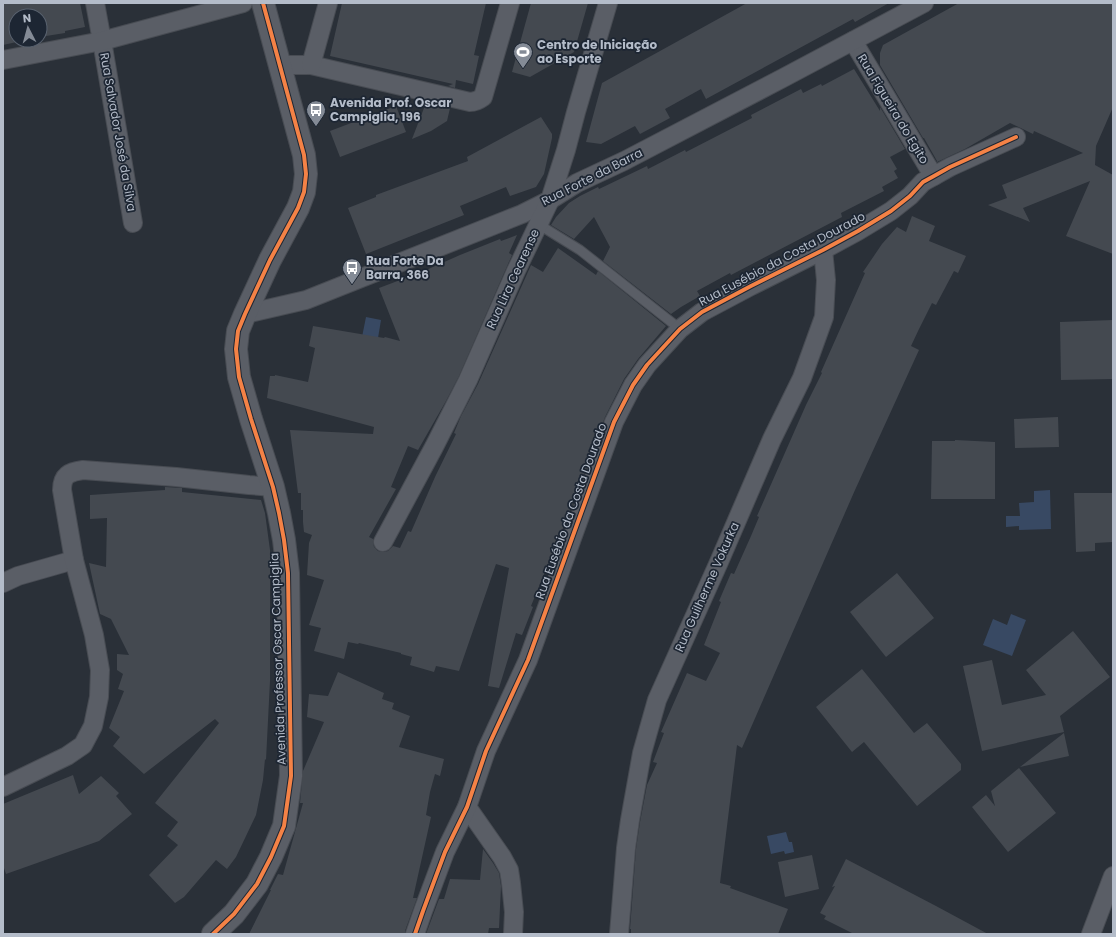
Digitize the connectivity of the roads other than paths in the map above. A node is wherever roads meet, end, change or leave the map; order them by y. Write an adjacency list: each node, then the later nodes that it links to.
1 (95, 3): 8 (street, Rua Salvador José da Silva)
2 (243, 3): 8 (street)
3 (263, 3): 11 (street, Avenida Professor Oscar Campiglia)
4 (328, 3): 12 (street)
5 (510, 3): 12 (street)
6 (608, 3): 15 (street, Rua Lira Cearense)
7 (924, 3): 9 (street, Rua Forte da Barra)
8 (102, 41): 10 (street); 16 (street, Rua Salvador José da Silva)
9 (853, 41): 14 (street, Rua Figueira do Egito); 15 (street, Rua Forte da Barra)
10 (3, 60)
11 (281, 65): 12 (street); 19 (street, Avenida Professor Oscar Campiglia)
12 (311, 65)
13 (1016, 137): 14 (street, Rua Eusébio da Costa Dourado)
14 (934, 176): 18 (street, Rua Eusébio da Costa Dourado)
15 (550, 200): 17 (street, Rua Lira Cearense); 19 (street, Rua Forte da Barra)
16 (133, 223)
17 (538, 224): 20 (lane); 22 (street, Rua Lira Cearense)
18 (823, 250): 20 (street, Rua Eusébio da Costa Dourado); 31 (street, Rua Guilherme Vokurka)
19 (244, 314): 21 (street, Avenida Professor Oscar Campiglia)
20 (680, 329): 26 (street, Rua Eusébio da Costa Dourado)
21 (273, 486): 23 (street); 28 (street, Avenida Professor Oscar Campiglia)
22 (383, 542)
23 (74, 560): 24 (street); 25 (street)
24 (3, 583)
25 (3, 787)
26 (468, 807): 29 (street, Rua Eusébio da Costa Dourado); 30 (street)
27 (1113, 876): 32 (street)
28 (213, 934)
29 (415, 934)
30 (513, 934)
31 (619, 934)
32 (1091, 934)

